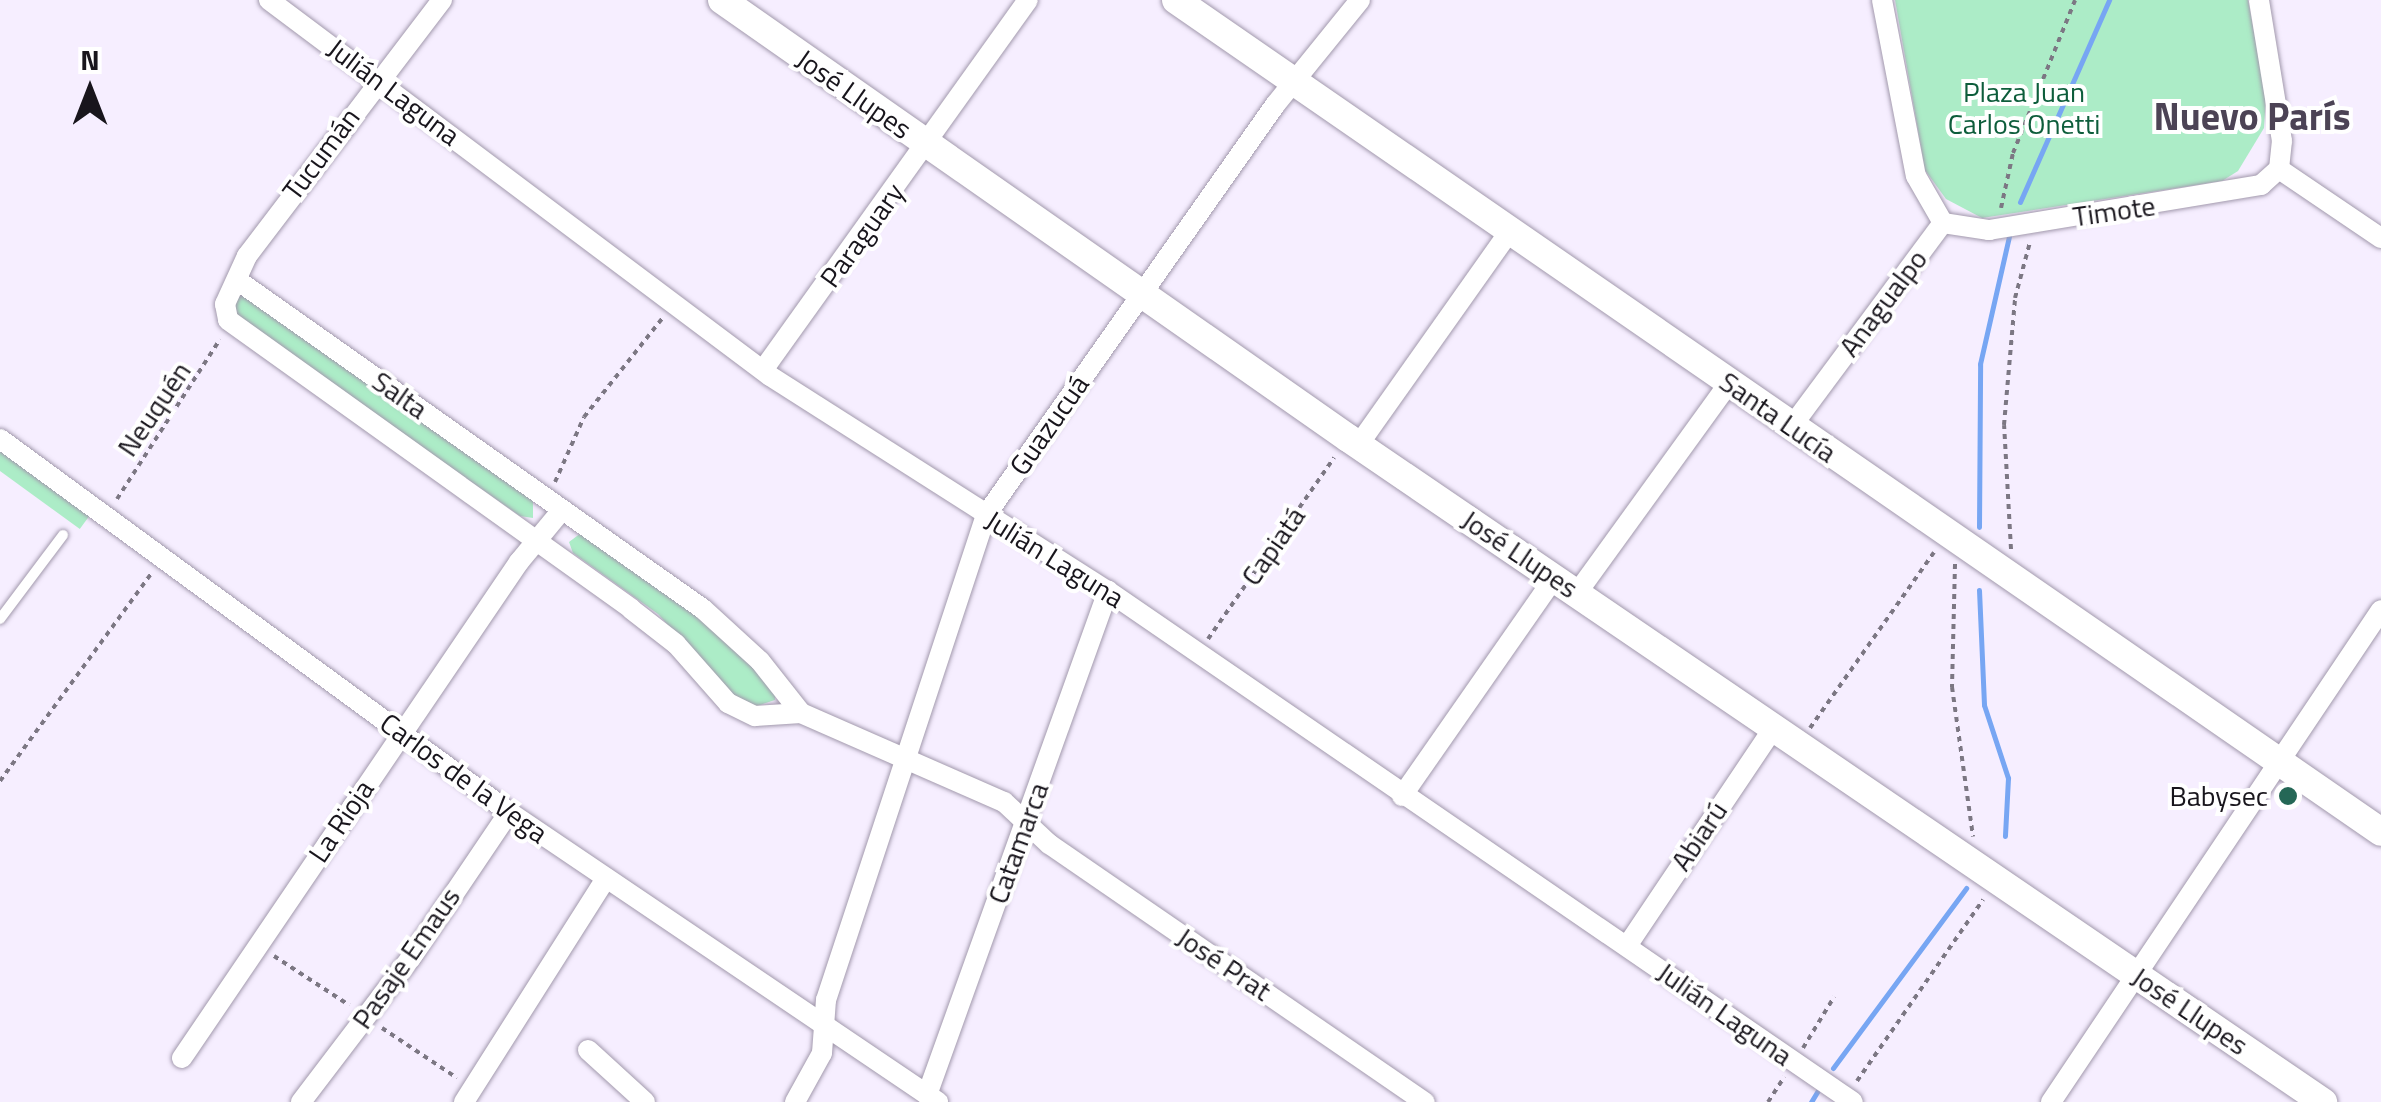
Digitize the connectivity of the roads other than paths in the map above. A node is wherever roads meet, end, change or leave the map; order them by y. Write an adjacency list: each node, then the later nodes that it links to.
1 (269, 0): 9 (street, Julián Laguna)
2 (442, 0): 9 (street, Tucumán)
3 (722, 0): 11 (street, José Llupes)
4 (1028, 0): 11 (street, Paraguary)
5 (1176, 0): 10 (street, Santa Lucía)
6 (1360, 0): 10 (street, Guazucuá)
7 (1882, 0): 13 (street, Anagualpo)
8 (2259, 0): 12 (street)
9 (380, 78): 16 (street, Tucumán); 19 (street, Julián Laguna)
10 (1296, 86): 14 (street, Santa Lucía); 17 (street, Guazucuá)
11 (927, 145): 17 (street, José Llupes); 19 (street, Paraguary)
12 (2279, 169): 13 (street, Timote); 15 (street)
13 (1943, 223): 21 (street, Anagualpo)
14 (1509, 232): 20 (street, Santa Lucía); 23 (street)
15 (2381, 238)
16 (237, 280): 18 (street, Tucumán); 24 (street, Salta)
17 (1142, 294): 23 (street, José Llupes); 25 (street, Guazucuá)
18 (228, 320): 27 (street, Salta)
19 (763, 370): 25 (street, Julián Laguna)
20 (1729, 383): 21 (street, Santa Lucía); 28 (street)
21 (1792, 426): 36 (street, Santa Lucía)
22 (0, 438): 34 (street, Carlos de la Vega)
23 (1354, 441): 28 (street, José Llupes)
24 (556, 506): 27 (street); 32 (street, Salta)
25 (986, 515): 29 (street, Julián Laguna); 35 (street, Guazucuá)
26 (63, 534): 31 (lane)
27 (540, 540): 32 (street, Salta); 34 (street, La Rioja)
28 (1565, 586): 33 (street, José Llupes); 37 (street)
29 (1108, 590): 37 (street, Julián Laguna); 39 (street, Catamarca)
30 (2381, 610): 36 (street)
31 (0, 619)
32 (801, 713): 35 (street, Salta)
33 (1774, 727): 42 (street, Abiarú); 43 (street, José Llupes)
34 (401, 733): 38 (street, Carlos de la Vega); 46 (street, La Rioja)
35 (904, 758): 39 (street, Salta); 44 (street, Guazucuá)
36 (2280, 762): 40 (street, Santa Lucía); 43 (street)
37 (1402, 796): 42 (street, Julián Laguna)
38 (510, 812): 41 (street, Carlos de la Vega); 49 (street, Pasaje Emaus)
39 (1027, 822): 47 (street, Catamarca); 53 (street, José Prat)
40 (2381, 832)
41 (606, 878): 44 (street, Carlos de la Vega); 50 (street)
42 (1627, 946): 48 (street, Julián Laguna)
43 (2138, 975): 54 (street); 55 (street, José Llupes)
44 (827, 1025): 47 (street, Carlos de la Vega); 52 (street, Guazucuá)
45 (588, 1050): 51 (street)
46 (182, 1058)
47 (932, 1098)
48 (1850, 1100)
49 (301, 1102)
50 (464, 1102)
51 (645, 1102)
52 (796, 1102)
53 (1425, 1102)
54 (2051, 1102)
55 (2323, 1102)

